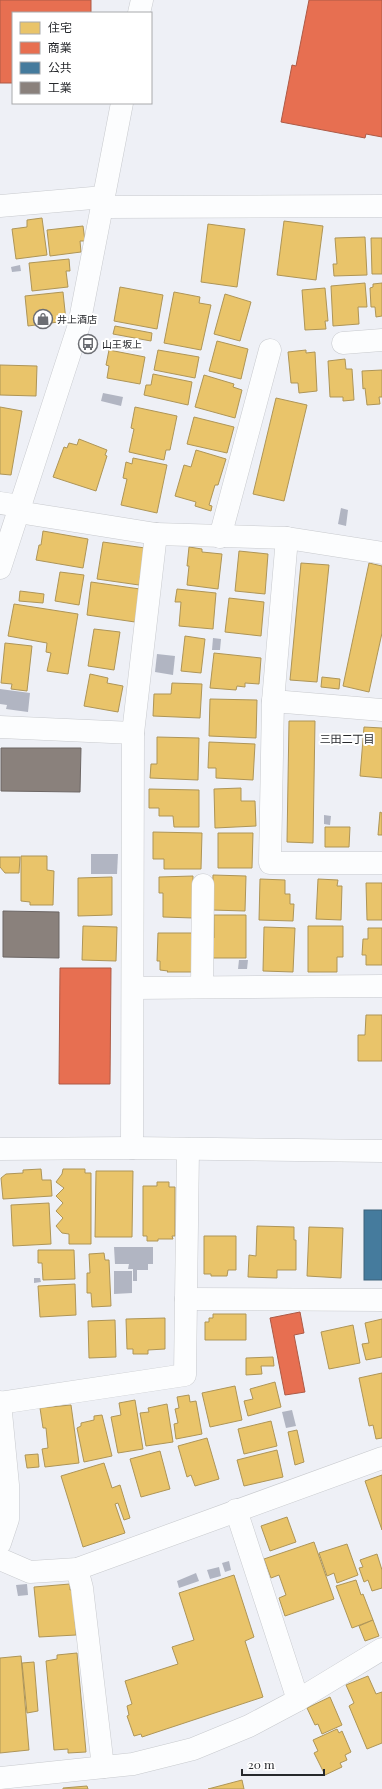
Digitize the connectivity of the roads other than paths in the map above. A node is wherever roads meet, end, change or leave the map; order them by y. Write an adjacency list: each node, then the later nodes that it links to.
1 (142, 0): 2 (street)
2 (139, 12)
3 (122, 104): 4 (street)
4 (103, 202): 5 (street); 6 (street); 10 (street)
5 (0, 206)
6 (382, 206)
7 (343, 344): 8 (street)
8 (379, 345)
9 (270, 350): 12 (street)
10 (12, 507): 11 (street); 15 (street)
11 (156, 534): 12 (street); 19 (street)
12 (220, 537): 13 (street)
13 (287, 538): 14 (street); 16 (street)
14 (382, 553)
15 (0, 568)
16 (273, 701): 17 (street); 20 (street)
17 (382, 710)
18 (0, 727): 19 (street)
19 (133, 732): 24 (street)
20 (382, 863)
21 (203, 885): 23 (street)
22 (382, 986): 23 (street)
23 (202, 987): 24 (street)
24 (133, 988): 26 (street)
25 (0, 1148): 26 (street)
26 (132, 1148): 27 (street)
27 (188, 1149): 28 (street); 29 (street)
28 (382, 1151)
29 (186, 1299): 30 (street); 31 (street)
30 (382, 1300)
31 (0, 1402): 34 (street)
32 (382, 1458): 33 (street)
33 (236, 1510): 36 (street); 38 (street)
34 (0, 1543)
35 (0, 1559): 36 (street)
36 (77, 1569): 39 (street)
37 (382, 1649): 38 (street)
38 (298, 1700): 39 (street)
39 (103, 1767): 40 (street)
40 (0, 1778)

